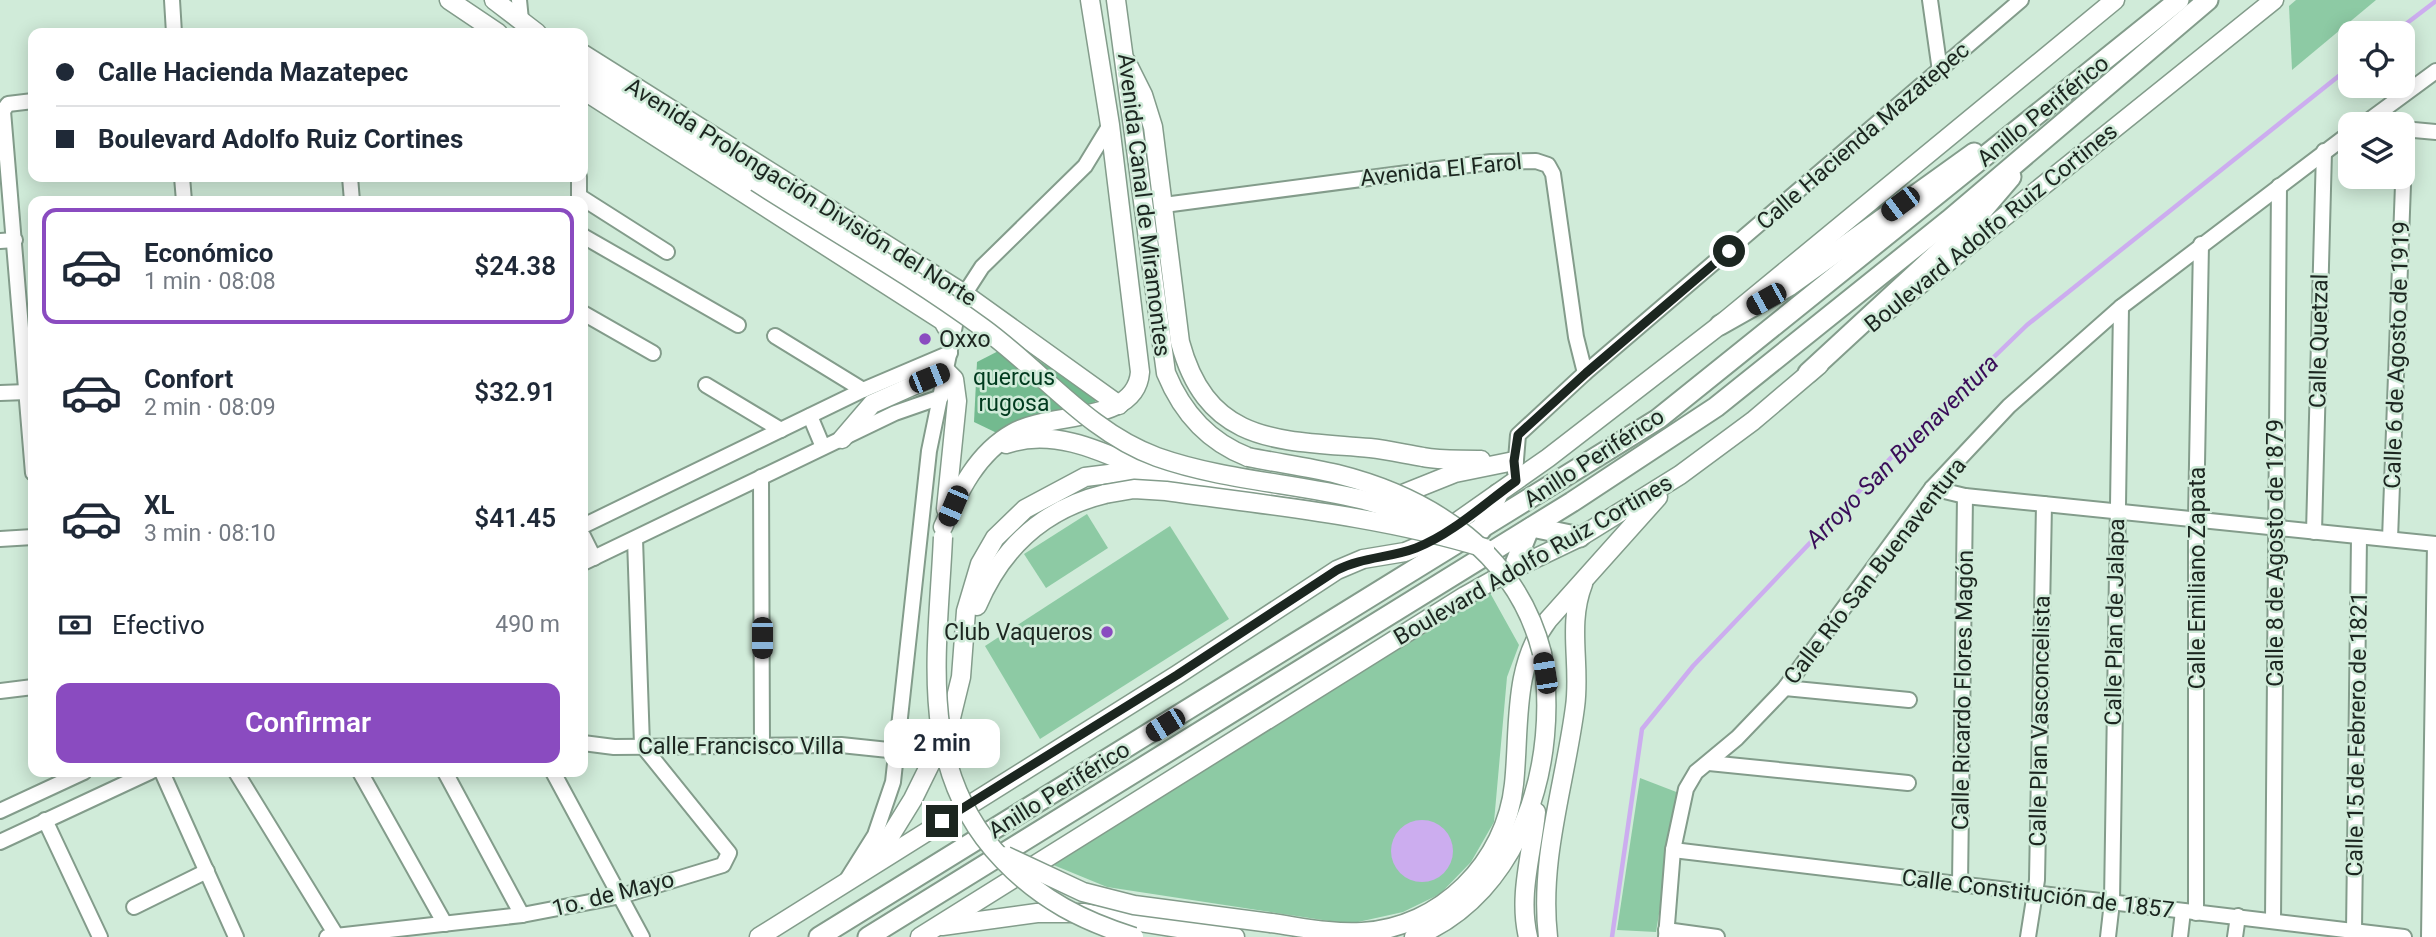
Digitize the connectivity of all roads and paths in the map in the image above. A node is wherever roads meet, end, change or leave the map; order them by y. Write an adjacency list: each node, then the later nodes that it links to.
1 (172, 0): 14 (street)
2 (449, 0): 15 (main road)
3 (494, 0): 13 (main road)
4 (519, 0): 13 (street)
5 (1090, 0): 26 (main road, Avenida Canal de Miramontes)
6 (1116, 0): 18 (main road, Avenida Canal de Miramontes)
7 (1930, 0): 19 (street)
8 (2021, 0): 19 (street, Calle Hacienda Mazatepec)
9 (2115, 0): 46 (main road)
10 (2179, 0): 22 (highway, Anillo Periférico)
11 (2208, 0): 31 (highway, Anillo Periférico)
12 (2274, 0): 52 (main road, Boulevard Adolfo Ruiz Cortines)
13 (521, 20): 16 (main road)
14 (174, 28)
15 (491, 28)
16 (531, 28)
17 (588, 57): 40 (main road, Avenida Prolongación División del Norte)
18 (1126, 61): 35 (main road); 88 (main road, Avenida Canal de Miramontes, bridge)
19 (1940, 71): 51 (street, Calle Hacienda Mazatepec)
20 (2436, 71): 25 (street)
21 (588, 76): 82 (main road, bridge)
22 (2077, 83): 46 (highway); 88 (highway, Anillo Periférico)
23 (588, 93): 42 (main road, Avenida Prolongación División del Norte)
24 (28, 102): 37 (street)
25 (2384, 112)
26 (1110, 125): 41 (street); 58 (main road, Avenida Canal de Miramontes)
27 (2415, 130): 28 (street)
28 (2436, 132)
29 (2338, 141): 30 (street, Calle Río San Buenaventura)
30 (2324, 151): 32 (street, Calle Río San Buenaventura); 81 (street, Calle Quetzal)
31 (2022, 158): 52 (highway); 79 (highway, Anillo Periférico)
32 (2279, 186): 38 (street, Calle Río San Buenaventura); 78 (street, Calle 8 de Agosto de 1879)
33 (2402, 189): 89 (street, Calle 6 de Agosto de 1919)
34 (588, 204): 39 (street)
35 (1164, 205): 51 (street, Avenida El Farol); 66 (main road)
36 (588, 239): 45 (street)
37 (7, 240): 55 (street)
38 (2201, 244): 43 (street, Calle Río San Buenaventura); 76 (street, Calle Emiliano Zapata)
39 (667, 252)
40 (940, 278): 41 (main road, Avenida Prolongación División del Norte); 42 (main road)
41 (963, 293): 48 (street); 58 (main road, Avenida Prolongación División del Norte)
42 (920, 306): 48 (main road, Avenida Prolongación División del Norte)
43 (2121, 307): 71 (street, Calle Río San Buenaventura); 75 (street, Calle Plan de Jalapa)
44 (588, 316): 49 (street)
45 (738, 325)
46 (1720, 325): 65 (main road)
47 (775, 336): 54 (street)
48 (951, 345): 50 (street); 54 (street)
49 (653, 353)
50 (946, 371): 57 (street); 62 (main road); 80 (main road)
51 (1586, 373): 66 (street, Calle Hacienda Mazatepec)
52 (1808, 373): 68 (main road, Boulevard Adolfo Ruiz Cortines)
53 (706, 385): 61 (street)
54 (863, 390): 60 (street)
55 (27, 392): 56 (street); 59 (street)
56 (0, 393)
57 (941, 397): 62 (street); 102 (street)
58 (1119, 405): 64 (main road)
59 (28, 406)
60 (810, 416): 61 (street); 63 (street)
61 (781, 430): 77 (street)
62 (842, 439): 63 (street)
63 (824, 447): 69 (street)
64 (983, 457): 67 (main road); 80 (main road)
65 (1548, 458): 66 (main road); 70 (main road)
66 (1514, 461): 67 (main road); 70 (street, Calle Hacienda Mazatepec)
67 (1150, 472): 94 (main road)
68 (1680, 475): 84 (main road, Boulevard Adolfo Ruiz Cortines); 93 (main road)
69 (761, 477): 86 (street); 100 (street)
70 (1516, 481): 72 (main road)
71 (1932, 488): 73 (street); 96 (street, Calle Río San Buenaventura)
72 (1498, 494): 82 (main road); 88 (highway)
73 (1965, 496): 74 (street); 121 (street, Calle Ricardo Flores Magón)
74 (2045, 504): 75 (street); 122 (street, Calle Plan Vasconcelista)
75 (2116, 511): 76 (street); 124 (street, Calle Plan de Jalapa)
76 (2196, 519): 78 (street); 127 (street, Calle Emiliano Zapata)
77 (588, 524)
78 (2274, 527): 81 (street); 130 (street, Calle 8 de Agosto de 1879)
79 (1531, 528): 84 (highway); 92 (highway); 143 (highway, Anillo Periférico)
80 (943, 532): 116 (main road, bridge)
81 (2314, 532): 85 (street)
82 (1448, 533): 88 (highway); 94 (main road, bridge); 118 (main road)
83 (28, 537): 87 (street)
84 (1580, 537): 92 (main road, Boulevard Adolfo Ruiz Cortines)
85 (2359, 537): 89 (street); 132 (street, Calle 15 de Febrero de 1821)
86 (635, 538): 91 (street); 101 (street)
87 (0, 539)
88 (1483, 539): 104 (main road, Avenida Canal de Miramontes, bridge); 142 (highway, Anillo Periférico)
89 (2390, 539): 90 (street)
90 (2436, 544): 156 (street)
91 (589, 561)
92 (1513, 569): 134 (main road, Boulevard Adolfo Ruiz Cortines)
93 (1585, 580): 116 (main road, bridge); 149 (main road)
94 (963, 646): 118 (main road)
95 (28, 688): 97 (street)
96 (1785, 688): 98 (street); 103 (street, Calle Río San Buenaventura)
97 (0, 691)
98 (1909, 700)
99 (588, 744): 101 (street, Calle Francisco Villa)
100 (762, 744): 101 (street, Calle Francisco Villa); 102 (street, Calle Francisco Villa)
101 (642, 745): 123 (street, 1o. de Mayo)
102 (898, 751): 120 (street)
103 (1709, 763): 112 (street); 117 (street, Calle Río San Buenaventura)
104 (1538, 770): 125 (main road); 148 (main road)
105 (139, 777): 114 (street)
106 (164, 777): 119 (street)
107 (239, 777): 137 (street)
108 (363, 777): 131 (street)
109 (448, 777): 128 (street)
110 (556, 777): 123 (street)
111 (58, 778): 113 (street)
112 (1908, 783)
113 (0, 811)
114 (45, 820): 115 (street); 138 (street)
115 (0, 842)
116 (990, 847): 144 (main road, bridge)
117 (1673, 850): 121 (street, Calle Constitución de 1857); 136 (street, Calle Río San Buenaventura)
118 (873, 865): 120 (main road)
119 (207, 871): 126 (street); 139 (street)
120 (845, 882): 141 (main road)
121 (1960, 884): 122 (street, Calle Constitución de 1857)
122 (2033, 893): 124 (street, Calle Constitución de 1857); 151 (street, Calle Plan Vasconcelista)
123 (621, 896): 128 (street, 1o. de Mayo); 140 (street)
124 (2112, 902): 127 (street, Calle Constitución de 1857); 152 (street, Calle Plan de Jalapa)
125 (1468, 905): 146 (main road); 147 (main road)
126 (134, 908)
127 (2189, 912): 129 (street, Calle Constitución de 1857); 153 (street)
128 (523, 915): 131 (street, 1o. de Mayo)
129 (2238, 916): 130 (street, Calle Constitución de 1857); 154 (street)
130 (2273, 920): 135 (street, Calle Constitución de 1857)
131 (445, 924): 133 (street, 1o. de Mayo)
132 (2354, 930): 135 (street, Calle Constitución de 1857); 155 (street, Calle Constitución de 1857)
133 (419, 932): 137 (street, 1o. de Mayo)
134 (927, 932): 145 (main road)
135 (2318, 932)
136 (1666, 933): 150 (street)
137 (341, 936)
138 (100, 937)
139 (236, 937)
140 (642, 937)
141 (759, 937)
142 (819, 937)
143 (868, 937)
144 (1135, 937)
145 (1235, 937)
146 (1414, 937)
147 (1436, 937)
148 (1528, 937)
149 (1548, 937)
150 (1717, 937)
151 (2028, 937)
152 (2108, 937)
153 (2180, 937)
154 (2235, 937)
155 (2404, 937)
156 (2429, 937)

